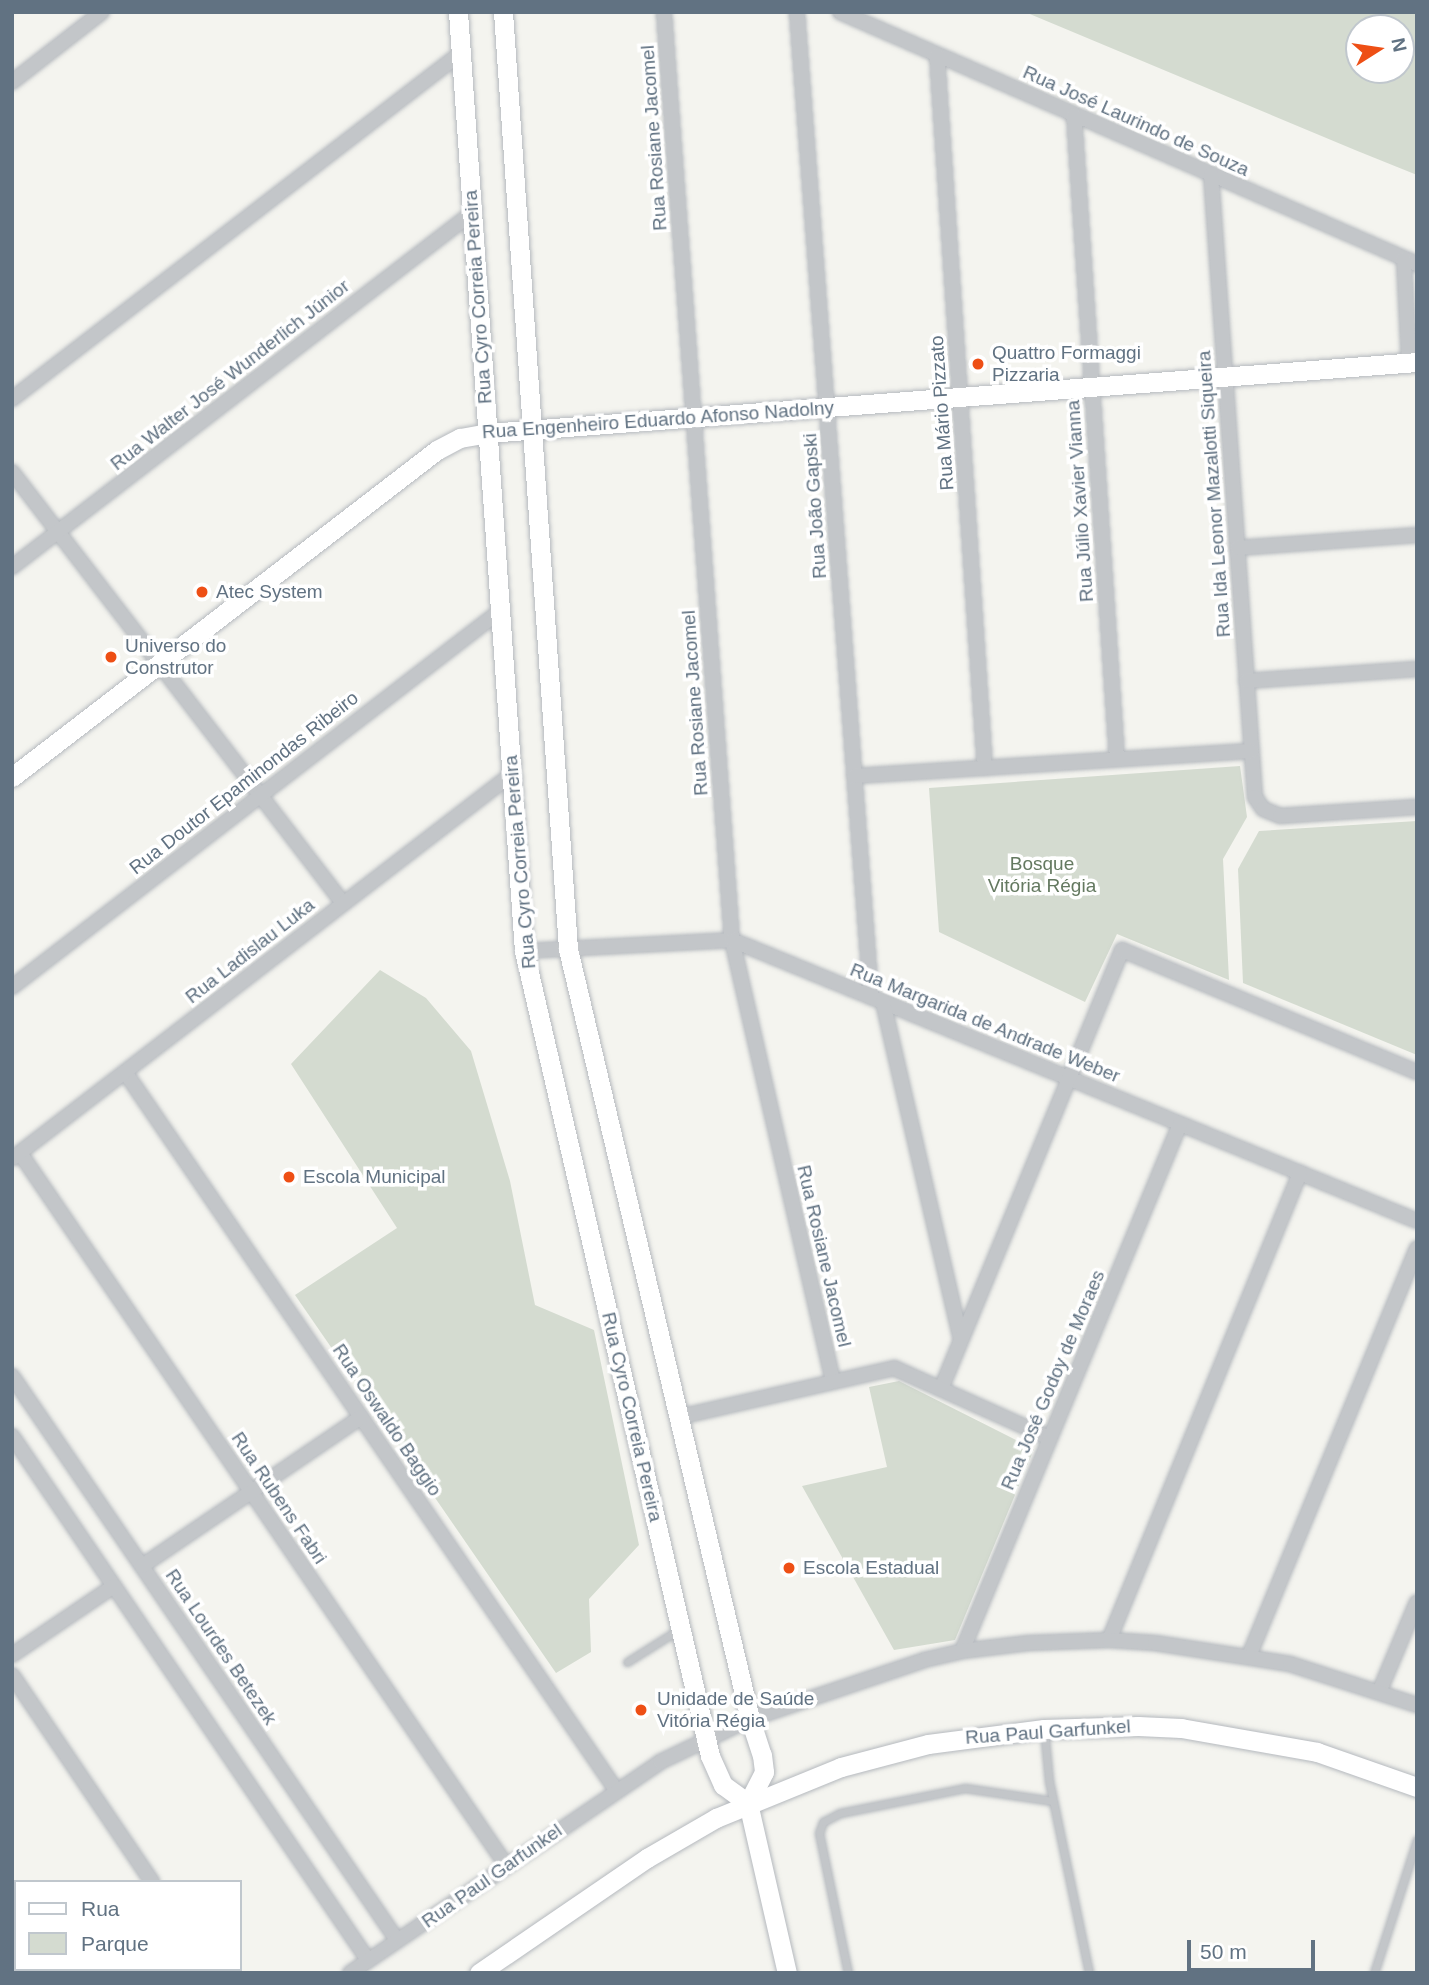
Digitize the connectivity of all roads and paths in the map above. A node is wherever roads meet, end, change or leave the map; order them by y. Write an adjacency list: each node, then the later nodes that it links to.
1 (103, 12): 9 (street)
2 (458, 12): 7 (street, Rua Cyro Correia Pereira)
3 (503, 12): 21 (street)
4 (664, 12): 20 (street, Rua Rosiane Jacomel)
5 (797, 12): 19 (street, Rua João Gapski)
6 (840, 12): 8 (street, Rua José Laurindo de Souza)
7 (461, 53): 12 (street, Rua Cyro Correia Pereira); 18 (street)
8 (937, 55): 10 (street, Rua José Laurindo de Souza); 17 (street, Rua Mário Pizzato)
9 (12, 82)
10 (1074, 114): 11 (street, Rua José Laurindo de Souza); 16 (street, Rua Júlio Xavier Vianna)
11 (1211, 174): 13 (street, Rua José Laurindo de Souza); 15 (street, Rua Ida Leonor Mazalotti Siqueira)
12 (472, 213): 22 (street, Rua Cyro Correia Pereira); 24 (street, Rua Walter José Wunderlich Júnior)
13 (1410, 261): 14 (street)
14 (1413, 362): 15 (street, Rua Engenheiro Eduardo Afonso Nadolny)
15 (1225, 377): 16 (street, Rua Engenheiro Eduardo Afonso Nadolny); 26 (street, Rua Ida Leonor Mazalotti Siqueira)
16 (1092, 387): 17 (street, Rua Engenheiro Eduardo Afonso Nadolny); 33 (street, Rua Júlio Xavier Vianna)
17 (960, 397): 19 (street, Rua Engenheiro Eduardo Afonso Nadolny); 34 (street, Rua Mário Pizzato)
18 (12, 399)
19 (827, 407): 20 (street, Rua Engenheiro Eduardo Afonso Nadolny); 36 (street, Rua João Gapski)
20 (693, 417): 21 (street, Rua Engenheiro Eduardo Afonso Nadolny); 41 (street, Rua Rosiane Jacomel)
21 (532, 429): 22 (street, Rua Engenheiro Eduardo Afonso Nadolny); 42 (street)
22 (488, 433): 28 (street, Rua Cyro Correia Pereira); 29 (street, Rua Engenheiro Eduardo Afonso Nadolny)
23 (12, 472): 24 (street)
24 (58, 532): 27 (street, Rua Walter José Wunderlich Júnior); 29 (street)
25 (1417, 535): 26 (street)
26 (1237, 548): 31 (street, Rua Ida Leonor Mazalotti Siqueira)
27 (12, 567)
28 (500, 611): 35 (street, Rua Cyro Correia Pereira); 38 (street, Rua Doutor Epaminondas Ribeiro)
29 (159, 664): 37 (street, Rua Engenheiro Eduardo Afonso Nadolny); 38 (street)
30 (1417, 668): 31 (street)
31 (1247, 681): 32 (street, Rua Ida Leonor Mazalotti Siqueira)
32 (1251, 751): 33 (street); 39 (street, Rua Ida Leonor Mazalotti Siqueira)
33 (1117, 759): 34 (street)
34 (985, 768): 36 (street)
35 (512, 774): 40 (street, Rua Ladislau Luka); 43 (street, Rua Cyro Correia Pereira)
36 (854, 776): 45 (street, Rua João Gapski)
37 (12, 778)
38 (260, 795): 40 (street); 44 (street, Rua Doutor Epaminondas Ribeiro)
39 (1417, 807)
40 (343, 903): 46 (street, Rua Ladislau Luka)
41 (732, 940): 42 (street, Rua Margarida de Andrade Weber); 45 (street, Rua Margarida de Andrade Weber); 56 (street, Rua Rosiane Jacomel)
42 (569, 949): 43 (street, Rua Margarida de Andrade Weber); 59 (street)
43 (524, 951): 66 (street, Rua Cyro Correia Pereira)
44 (12, 987)
45 (877, 999): 48 (street, Rua Margarida de Andrade Weber); 54 (street, Rua João Gapski)
46 (125, 1072): 50 (street, Rua Ladislau Luka); 58 (street, Rua Oswaldo Baggio)
47 (1417, 1072): 48 (street)
48 (1069, 1078): 49 (street, Rua Margarida de Andrade Weber); 54 (street)
49 (1180, 1124): 51 (street, Rua Margarida de Andrade Weber); 61 (street, Rua José Godoy de Moraes)
50 (16, 1156): 62 (street, Rua Rubens Fabri)
51 (1300, 1173): 52 (street, Rua Margarida de Andrade Weber); 67 (street)
52 (1417, 1221)
53 (1417, 1248): 70 (street)
54 (961, 1339): 57 (street)
55 (12, 1376): 63 (street, Rua Lourdes Betezek)
56 (834, 1382): 57 (street); 59 (street)
57 (941, 1389): 61 (street)
58 (361, 1416): 62 (street); 79 (street, Rua Oswaldo Baggio)
59 (679, 1417): 75 (street)
60 (12, 1436): 64 (street)
61 (1050, 1438): 68 (street, Rua José Godoy de Moraes)
62 (251, 1492): 63 (street); 83 (street, Rua Rubens Fabri)
63 (142, 1566): 85 (street, Rua Lourdes Betezek)
64 (114, 1586): 69 (street); 86 (street)
65 (1417, 1602): 73 (street)
66 (681, 1628): 71 (lane); 77 (street, Rua Cyro Correia Pereira)
67 (1109, 1640): 68 (street, Rua Paul Garfunkel); 70 (street, Rua Paul Garfunkel)
68 (961, 1651): 75 (street, Rua Paul Garfunkel)
69 (12, 1655)
70 (1249, 1656): 73 (street, Rua Paul Garfunkel)
71 (627, 1662)
72 (12, 1675): 84 (street)
73 (1380, 1690): 74 (street, Rua Paul Garfunkel)
74 (1417, 1705)
75 (750, 1718): 77 (street, Rua Paul Garfunkel); 81 (street)
76 (1044, 1729): 78 (street, Rua Paul Garfunkel); 80 (lane); 81 (street, Rua Paul Garfunkel)
77 (706, 1738): 79 (street, Rua Paul Garfunkel); 81 (street, Rua Cyro Correia Pereira)
78 (1417, 1787)
79 (617, 1790): 83 (street, Rua Paul Garfunkel)
80 (1053, 1801): 90 (lane); 91 (lane)
81 (748, 1803): 88 (street, Rua Paul Garfunkel); 89 (street)
82 (1417, 1840): 92 (lane)
83 (506, 1865): 85 (street, Rua Paul Garfunkel)
84 (151, 1880)
85 (397, 1940): 86 (street, Rua Paul Garfunkel)
86 (368, 1960): 87 (street, Rua Paul Garfunkel)
87 (350, 1973)
88 (479, 1973)
89 (787, 1973)
90 (848, 1973)
91 (1089, 1973)
92 (1374, 1973)

